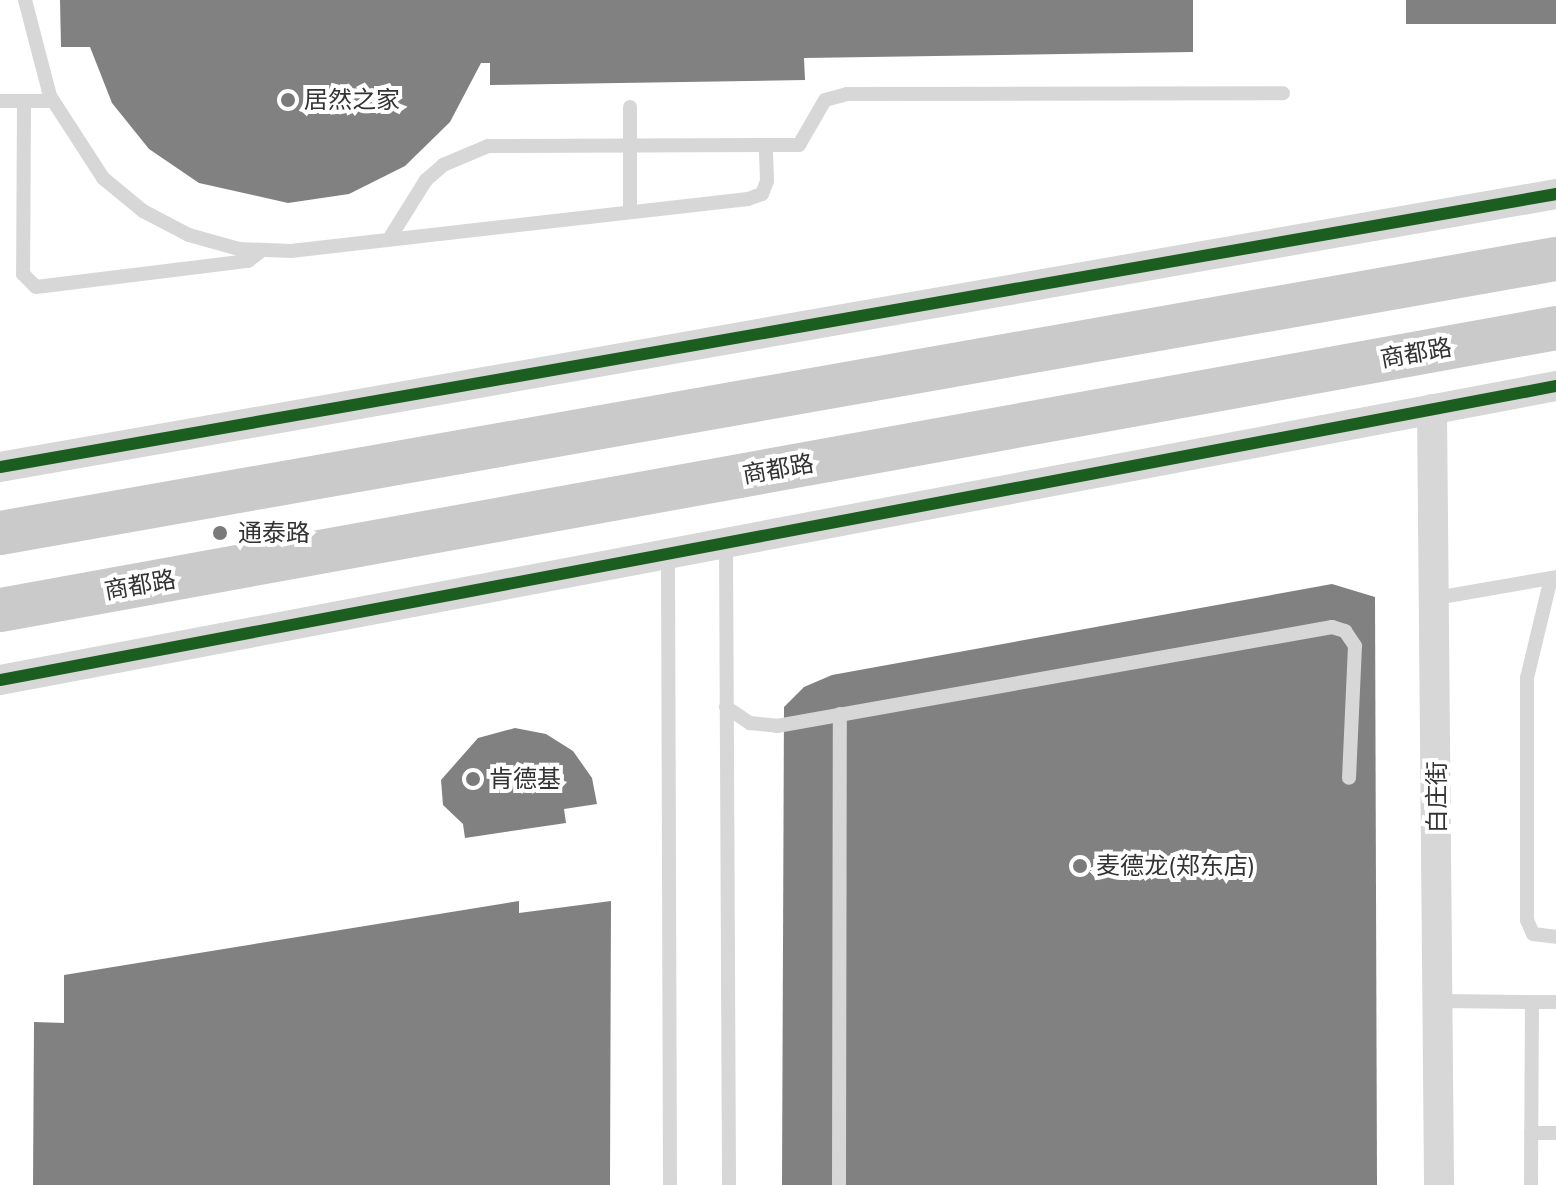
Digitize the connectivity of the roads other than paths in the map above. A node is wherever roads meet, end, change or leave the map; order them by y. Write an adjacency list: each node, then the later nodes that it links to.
1 (25, 0): 5 (lane)
2 (1283, 93): 7 (lane)
3 (0, 101): 4 (lane)
4 (24, 101): 5 (lane); 12 (lane)
5 (53, 101): 12 (lane)
6 (630, 107): 8 (lane)
7 (766, 145): 8 (lane); 10 (lane)
8 (630, 146): 10 (lane); 11 (lane)
9 (1556, 194): 17 (street)
10 (630, 212): 11 (lane)
11 (391, 236): 12 (lane)
12 (262, 250)
13 (1556, 259): 18 (main road)
14 (1556, 328): 23 (main road, 商都路)
15 (1556, 386): 16 (street)
16 (1432, 409): 19 (street); 22 (street, 白庄街)
17 (0, 467)
18 (0, 533)
19 (726, 543): 20 (street); 25 (lane)
20 (668, 554): 24 (street); 34 (lane)
21 (1554, 578): 22 (lane); 28 (lane)
22 (1436, 598): 29 (street, 白庄街)
23 (0, 610)
24 (0, 680)
25 (726, 707): 26 (lane); 35 (lane)
26 (840, 714): 27 (lane); 36 (lane)
27 (1349, 778)
28 (1556, 937)
29 (1439, 1001): 30 (lane); 37 (street, 白庄街)
30 (1532, 1002): 31 (lane); 32 (lane)
31 (1556, 1002)
32 (1531, 1133): 33 (lane); 38 (lane)
33 (1556, 1133)
34 (670, 1185)
35 (729, 1185)
36 (839, 1185)
37 (1439, 1185)
38 (1531, 1185)

